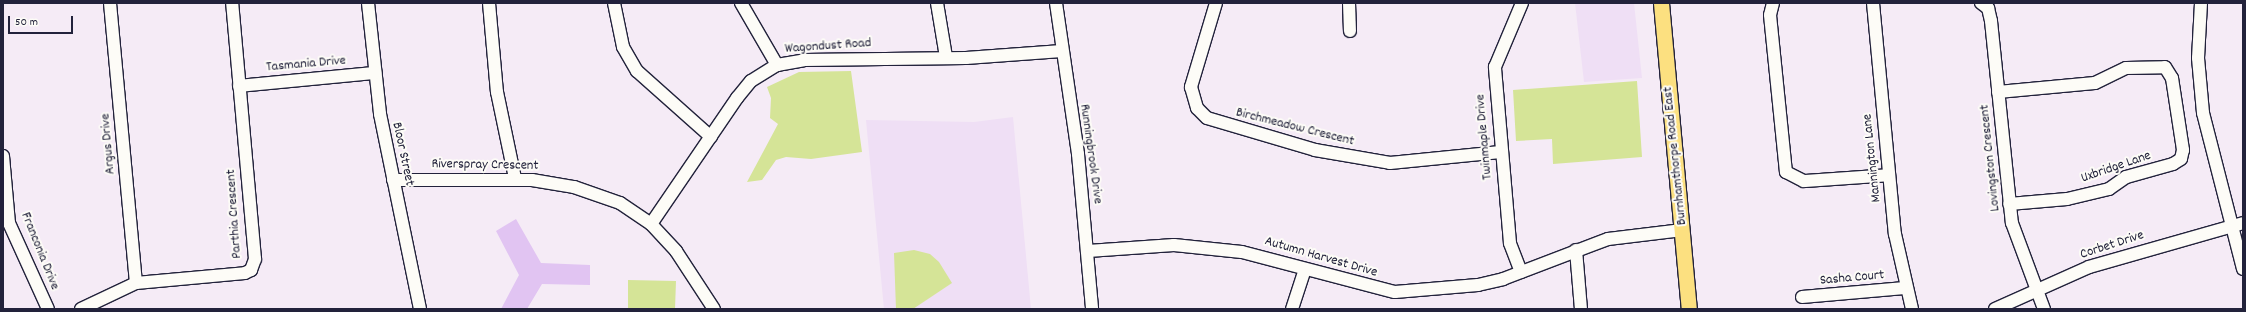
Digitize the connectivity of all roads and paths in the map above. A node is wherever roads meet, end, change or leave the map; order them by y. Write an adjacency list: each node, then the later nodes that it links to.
1 (110, 3): 40 (street, Argus Drive)
2 (232, 3): 22 (street, Parthia Crescent)
3 (368, 3): 21 (street, Bloor Street)
4 (489, 3): 28 (street)
5 (614, 3): 24 (street)
6 (741, 3): 20 (street)
7 (937, 3): 19 (street)
8 (1056, 3): 18 (street, Runningbrook Drive)
9 (1216, 3): 25 (street, Birchmeadow Crescent)
10 (1348, 3): 17 (street)
11 (1522, 3): 25 (street, Twinmaple Drive)
12 (1661, 3): 34 (main road, Burnhamthorpe Road East)
13 (1773, 3): 27 (street)
14 (1873, 3): 27 (street, Mannington Lane)
15 (1981, 3): 23 (street, Lovingston Crescent)
16 (2200, 3): 33 (street)
17 (1350, 31)
18 (1062, 50): 19 (street, Wagondust Road); 36 (street, Runningbrook Drive)
19 (946, 57): 20 (street, Wagondust Road)
20 (777, 65): 24 (street, Wagondust Road)
21 (375, 73): 22 (street, Tasmania Drive); 29 (street, Bloor Street)
22 (239, 86): 40 (street, Parthia Crescent)
23 (1998, 92): 30 (street, Lovingston Crescent); 30 (street, Uxbridge Lane)
24 (711, 137): 32 (street, Wagondust Road)
25 (1500, 152): 39 (street, Twinmaple Drive)
26 (3, 156): 44 (street, Franconia Drive)
27 (1889, 175): 41 (street, Mannington Lane)
28 (515, 178): 29 (street, Riverspray Crescent); 32 (street, Riverspray Crescent)
29 (394, 180): 46 (street, Bloor Street)
30 (2009, 204): 42 (street, Lovingston Crescent)
31 (2243, 223): 33 (street, Corbet Drive)
32 (651, 224): 47 (street, Riverspray Crescent)
33 (2231, 226): 38 (street); 42 (street, Corbet Drive)
34 (1682, 230): 35 (street, Autumn Harvest Drive); 51 (main road, Burnhamthorpe Road East)
35 (1576, 250): 39 (street, Autumn Harvest Drive); 50 (street)
36 (1088, 251): 37 (street, Autumn Harvest Drive); 48 (street, Runningbrook Drive)
37 (1305, 269): 39 (street, Autumn Harvest Drive); 49 (street)
38 (2243, 269)
39 (1521, 272)
40 (136, 283): 45 (street, Parthia Crescent)
41 (1905, 288): 43 (street, Sasha Court); 52 (street, Mannington Lane)
42 (2036, 290): 53 (street, Corbet Drive); 54 (street, Lovingston Crescent)
43 (1802, 297)
44 (48, 309)
45 (81, 309)
46 (420, 309)
47 (714, 309)
48 (1092, 309)
49 (1292, 309)
50 (1581, 309)
51 (1689, 309)
52 (1912, 309)
53 (1996, 309)
54 (2044, 309)

